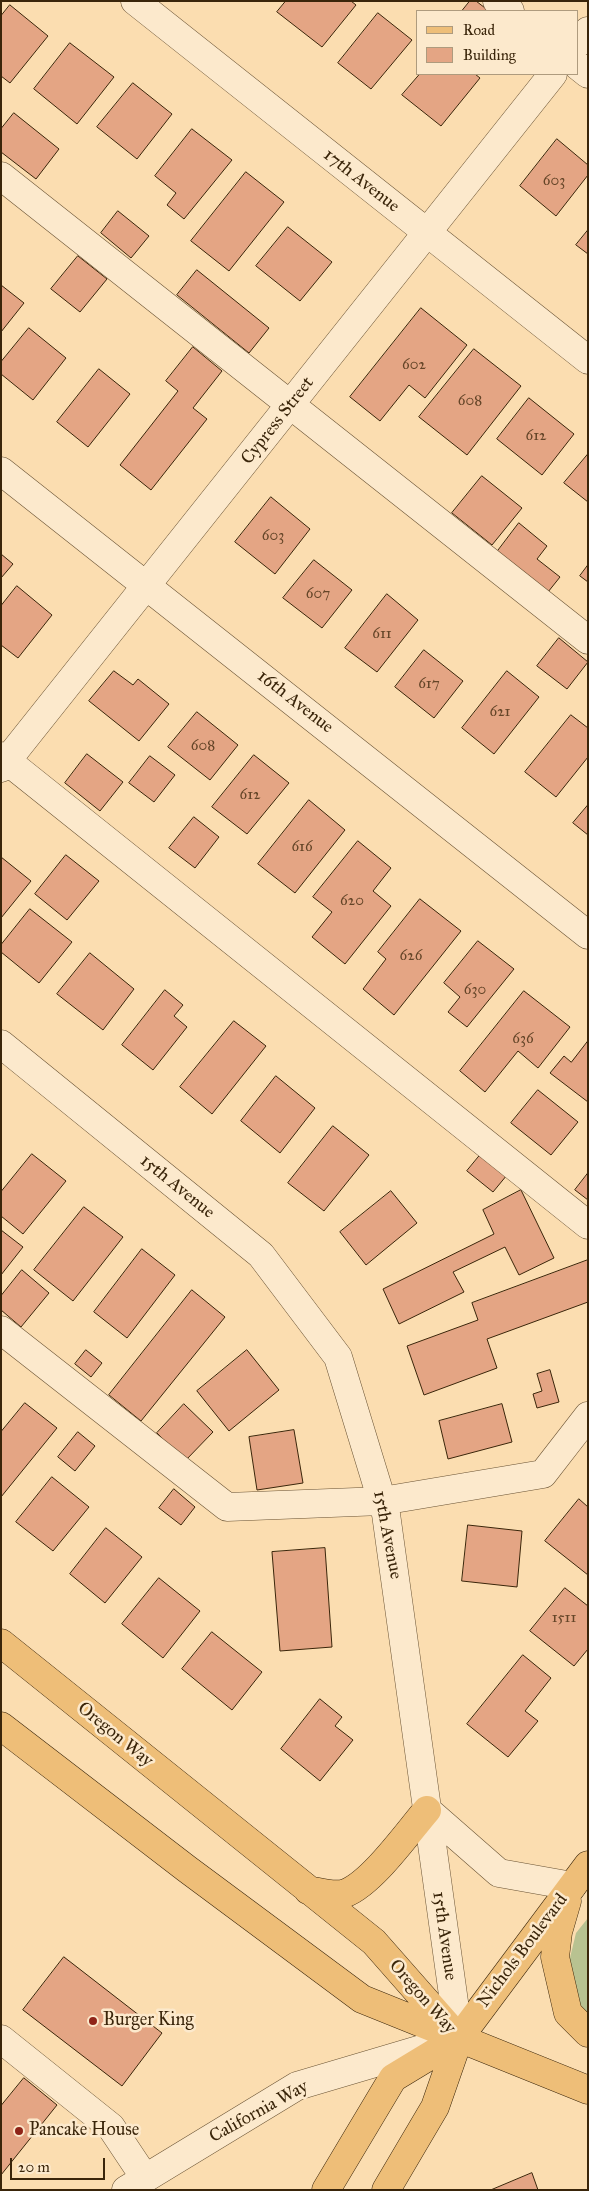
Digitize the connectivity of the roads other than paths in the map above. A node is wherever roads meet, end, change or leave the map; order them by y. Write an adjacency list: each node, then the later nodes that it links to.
1 (135, 1): 8 (street, 17th Avenue)
2 (497, 1): 3 (street)
3 (509, 10)
4 (588, 31): 5 (street)
5 (579, 42)
6 (552, 75): 8 (street, Cypress Street)
7 (1, 176): 10 (street)
8 (426, 233): 9 (street, 17th Avenue); 10 (street, Cypress Street)
9 (588, 360)
10 (290, 406): 12 (street, Cypress Street); 13 (street)
11 (1, 471): 12 (street, 16th Avenue)
12 (148, 586): 14 (street, Cypress Street); 15 (street, 16th Avenue)
13 (588, 640)
14 (3, 762): 17 (street)
15 (588, 935)
16 (1, 1044): 20 (street, 15th Avenue)
17 (588, 1226)
18 (1, 1330): 20 (street)
19 (588, 1416): 20 (street)
20 (382, 1501): 23 (street, 15th Avenue)
21 (1, 1643): 26 (main road, Oregon Way)
22 (1, 1726): 28 (main road, Oregon Way)
23 (427, 1810): 25 (street); 26 (main road); 28 (street, 15th Avenue)
24 (588, 1865): 25 (main road, Nichols Boulevard)
25 (572, 1886): 27 (main road); 28 (main road, Nichols Boulevard)
26 (308, 1890): 28 (main road, Oregon Way)
27 (588, 2033)
28 (458, 2038): 30 (main road); 31 (street, California Way); 32 (main road); 33 (main road)
29 (1, 2039): 31 (street)
30 (588, 2090)
31 (135, 2184)
32 (326, 2190)
33 (386, 2190)

